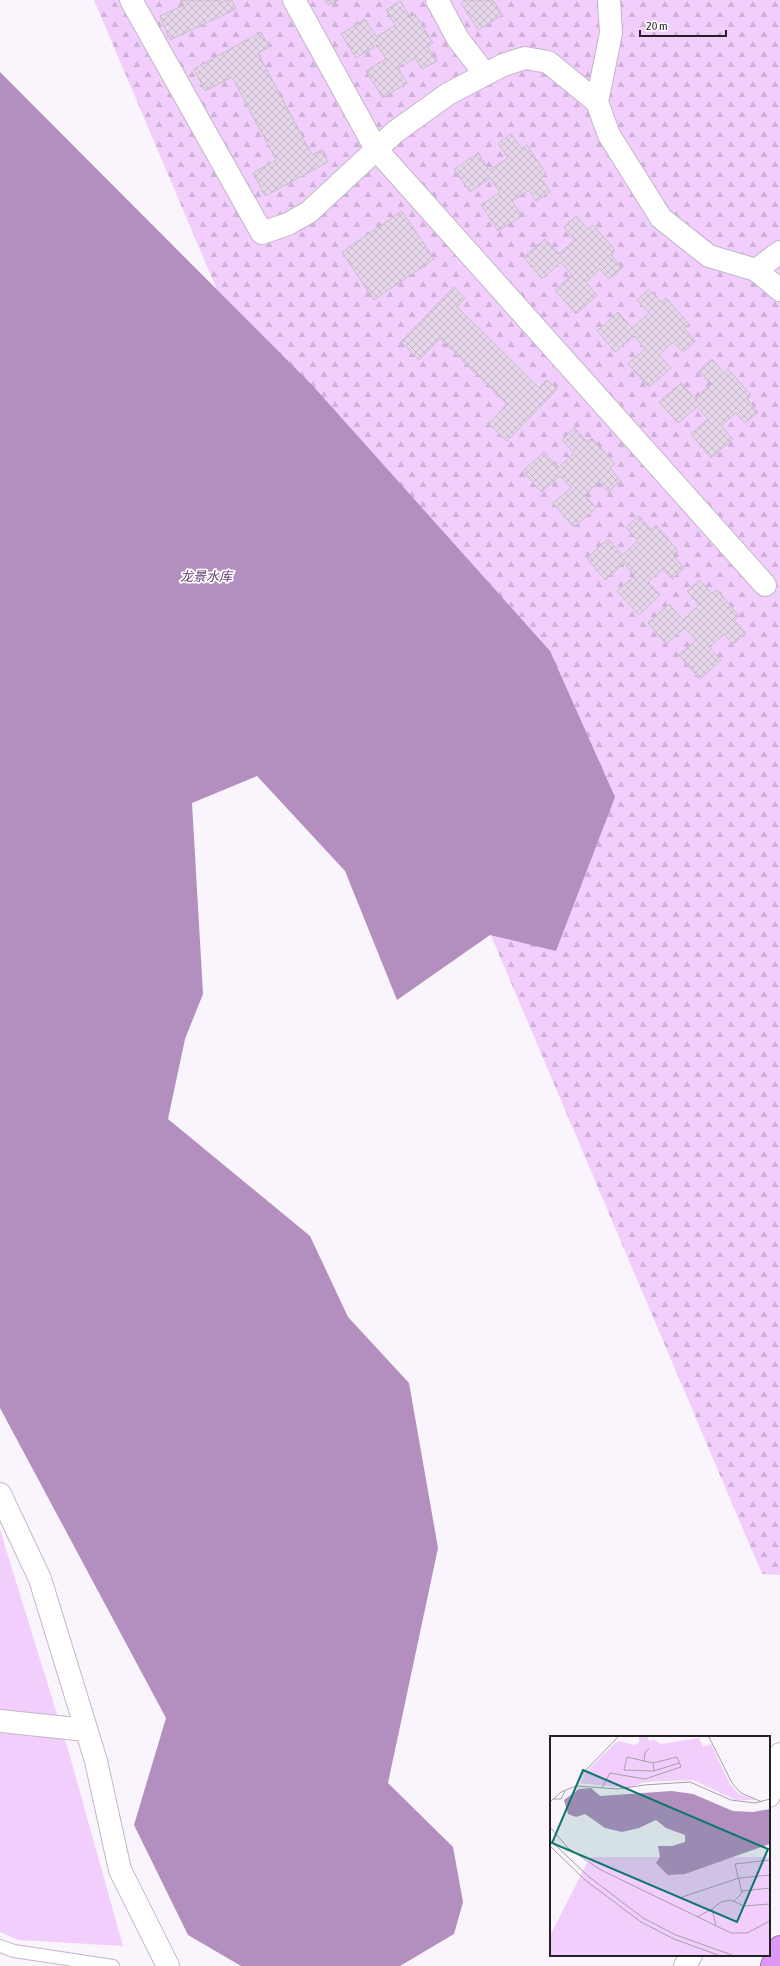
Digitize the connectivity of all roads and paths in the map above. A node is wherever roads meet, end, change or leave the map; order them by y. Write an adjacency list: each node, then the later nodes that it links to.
1 (131, 0): 7 (street)
2 (294, 0): 7 (street)
3 (437, 0): 5 (street)
4 (609, 0): 6 (street)
5 (485, 74): 6 (street); 7 (street)
6 (597, 102): 9 (street)
7 (376, 150): 11 (street)
8 (780, 252): 9 (street)
9 (756, 270): 10 (street)
10 (780, 290)
11 (765, 585)
12 (0, 1494): 14 (street)
13 (0, 1721): 14 (street)
14 (86, 1730): 21 (street)
15 (780, 1754): 16 (street)
16 (770, 1792)
17 (0, 1946): 20 (lane)
18 (780, 1947): 23 (highway)
19 (690, 1956): 22 (street)
20 (113, 1966)
21 (168, 1966)
22 (685, 1966)
23 (772, 1966)

